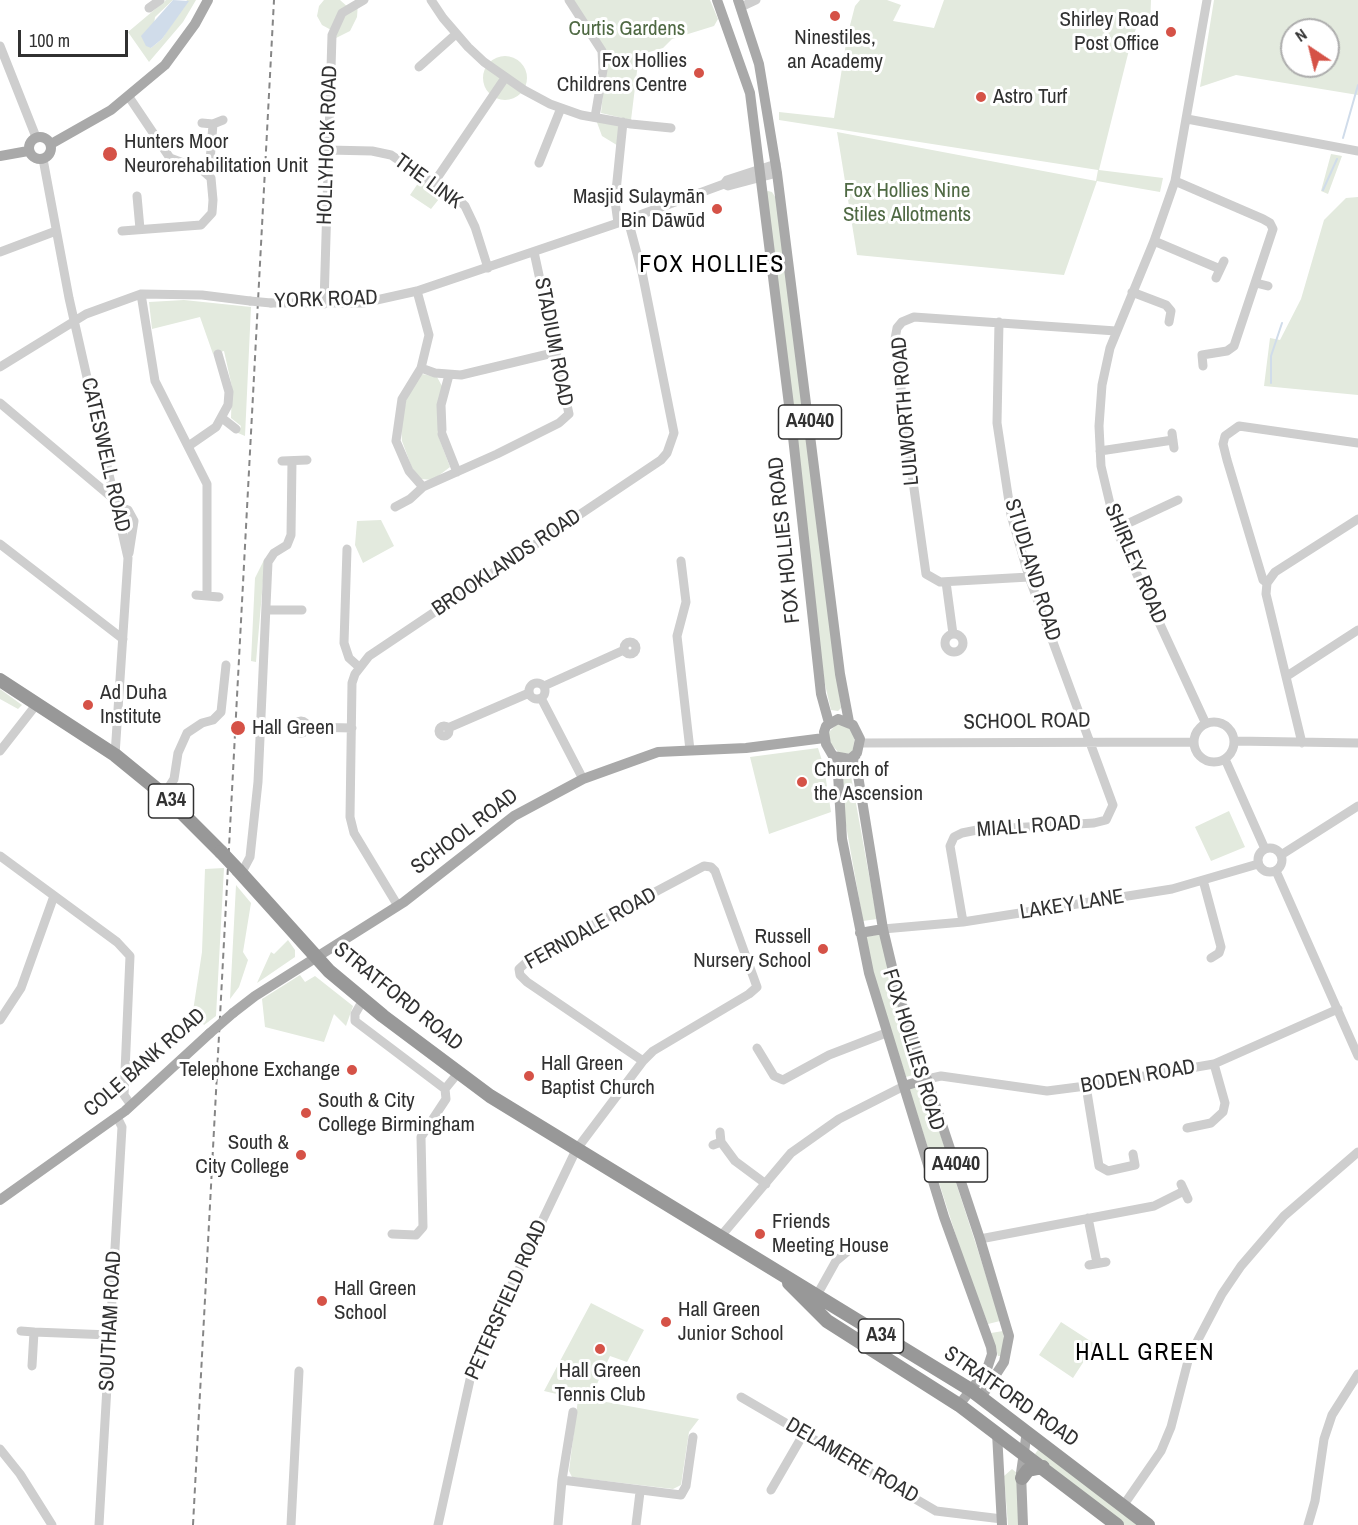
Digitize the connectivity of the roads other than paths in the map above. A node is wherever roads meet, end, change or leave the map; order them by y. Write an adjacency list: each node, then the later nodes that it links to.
1 (158, 0): 10 (street)
2 (208, 0): 16 (main road)
3 (364, 0): 27 (street, HOLLYHOCK ROAD)
4 (431, 0): 12 (street)
5 (569, 0): 18 (street)
6 (717, 0): 11 (main road, FOX HOLLIES ROAD / A4040)
7 (756, 0): 9 (street)
8 (1207, 0): 19 (street, SHIRLEY ROAD)
9 (739, 3): 11 (main road); 33 (main road, FOX HOLLIES ROAD / A4040)
10 (149, 8)
11 (722, 12): 35 (main road, FOX HOLLIES ROAD / A4040)
12 (456, 34): 14 (street); 15 (street)
13 (0, 46): 25 (street)
14 (419, 67)
15 (505, 78): 17 (street); 37 (street)
16 (129, 97): 26 (main road); 34 (street)
17 (561, 108): 18 (street); 32 (street)
18 (595, 117): 21 (street)
19 (1187, 119): 29 (street); 36 (street, SHIRLEY ROAD)
20 (223, 120): 23 (street)
21 (623, 122): 24 (street); 39 (street, BROOKLANDS ROAD)
22 (202, 123): 23 (street)
23 (213, 124): 34 (street)
24 (671, 128)
25 (36, 137): 26 (main road); 28 (main road)
26 (51, 144): 31 (main road)
27 (328, 150): 37 (street, THE LINK); 53 (street, HOLLYHOCK ROAD)
28 (28, 151): 30 (main road); 31 (main road)
29 (1358, 151)
30 (0, 156)
31 (43, 159): 41 (street, CATESWELL ROAD)
32 (539, 163)
33 (777, 169): 35 (street, YORK ROAD); 103 (main road, FOX HOLLIES ROAD / A4040)
34 (202, 170): 40 (street)
35 (758, 174): 39 (street, YORK ROAD); 104 (main road, FOX HOLLIES ROAD / A4040)
36 (1175, 181): 43 (street, SHIRLEY ROAD); 48 (street)
37 (434, 184): 46 (street, THE LINK)
38 (137, 196): 40 (street)
39 (623, 222): 45 (street, YORK ROAD); 96 (street, BROOKLANDS ROAD)
40 (140, 229): 42 (street)
41 (56, 231): 44 (street); 54 (street, CATESWELL ROAD)
42 (122, 231)
43 (1154, 241): 47 (street); 51 (street, SHIRLEY ROAD)
44 (0, 252)
45 (534, 252): 46 (street, YORK ROAD); 58 (street, STADIUM ROAD)
46 (488, 268): 50 (street, YORK ROAD)
47 (1216, 278)
48 (1256, 283): 49 (street); 60 (street)
49 (1268, 286)
50 (417, 291): 53 (street, YORK ROAD); 62 (street)
51 (1132, 292): 56 (street); 57 (street, SHIRLEY ROAD)
52 (141, 294): 53 (street, YORK ROAD, bridge); 54 (street, YORK ROAD); 69 (street)
53 (324, 304)
54 (75, 321): 61 (street, YORK ROAD); 75 (street, CATESWELL ROAD)
55 (999, 322): 57 (street, LULWORTH ROAD); 83 (street, STUDLAND ROAD); 84 (street, LULWORTH ROAD)
56 (1169, 322)
57 (1116, 330): 70 (street, SHIRLEY ROAD)
58 (557, 352): 63 (street); 72 (street, STADIUM ROAD)
59 (218, 354): 65 (street)
60 (1203, 366)
61 (0, 367)
62 (422, 368): 63 (street); 73 (street)
63 (449, 375): 72 (street)
64 (0, 403): 75 (street)
65 (222, 418): 66 (street); 69 (street)
66 (236, 429)
67 (1173, 440): 70 (street)
68 (1358, 443): 85 (street)
69 (190, 445): 87 (street)
70 (1100, 451): 78 (street, SHIRLEY ROAD)
71 (307, 460): 89 (street)
72 (457, 472): 73 (street, STADIUM ROAD)
73 (423, 487): 76 (street, STADIUM ROAD)
74 (1178, 500): 78 (street)
75 (115, 503): 81 (street, CATESWELL ROAD); 81 (street)
76 (395, 507)
77 (1358, 519): 85 (street)
78 (1116, 529): 105 (street, SHIRLEY ROAD)
79 (0, 544): 93 (street)
80 (347, 549): 96 (street)
81 (128, 558): 93 (street, CATESWELL ROAD)
82 (681, 561): 116 (street)
83 (1029, 577): 84 (street); 110 (street, STUDLAND ROAD)
84 (946, 582): 92 (street)
85 (1268, 583): 97 (street)
86 (196, 595): 87 (street)
87 (207, 595): 88 (street)
88 (219, 597)
89 (266, 610): 90 (street); 131 (street)
90 (302, 610)
91 (1358, 630): 97 (street)
92 (953, 634)
93 (123, 639): 118 (street, CATESWELL ROAD)
94 (624, 650): 99 (street)
95 (226, 665): 123 (street)
96 (359, 667): 107 (street)
97 (1287, 676): 114 (street)
98 (0, 680): 102 (highway, STRATFORD ROAD / A34)
99 (544, 686): 100 (street); 101 (street)
100 (530, 693): 101 (street); 108 (street)
101 (541, 698): 122 (street)
102 (36, 705): 117 (street); 118 (highway, STRATFORD ROAD / A34)
103 (849, 722): 104 (main road); 113 (main road)
104 (829, 723): 109 (main road)
105 (1206, 724): 111 (street); 112 (street)
106 (308, 727): 107 (street)
107 (352, 728): 134 (street)
108 (448, 728)
109 (824, 738): 116 (main road, SCHOOL ROAD); 120 (main road)
110 (1089, 741): 112 (street, SCHOOL ROAD); 113 (street, SCHOOL ROAD); 135 (street, MIALL ROAD)
111 (1234, 741): 114 (street); 121 (street)
112 (1194, 742): 121 (street)
113 (860, 743): 119 (main road)
114 (1302, 743): 115 (street)
115 (1358, 743)
116 (690, 750): 122 (main road, SCHOOL ROAD)
117 (0, 751)
118 (115, 755): 123 (highway, STRATFORD ROAD / A34)
119 (855, 757): 120 (main road); 136 (main road, FOX HOLLIES ROAD / A4040)
120 (837, 758): 137 (main road, FOX HOLLIES ROAD / A4040)
121 (1225, 759): 125 (street)
122 (583, 779): 134 (main road, SCHOOL ROAD)
123 (164, 795): 131 (highway, STRATFORD ROAD / A34, bridge)
124 (1357, 810): 126 (street)
125 (1265, 849): 126 (street); 128 (street)
126 (1281, 855): 130 (street)
127 (0, 856): 133 (street)
128 (1258, 864): 130 (street); 132 (street, LAKEY LANE)
129 (704, 866): 146 (street, PETERSFIELD ROAD); 146 (street, FERNDALE ROAD)
130 (1276, 871): 141 (street)
131 (239, 872): 138 (highway, STRATFORD ROAD / A34)
132 (1203, 880): 135 (street, LAKEY LANE); 139 (street)
133 (54, 896): 142 (street); 153 (street)
134 (398, 906): 138 (main road, SCHOOL ROAD)
135 (963, 922): 136 (street, LAKEY LANE)
136 (883, 929): 137 (main road); 149 (main road, FOX HOLLIES ROAD / A4040)
137 (860, 933): 143 (main road, FOX HOLLIES ROAD / A4040)
138 (316, 957): 140 (highway, STRATFORD ROAD / A34); 153 (main road, COLE BANK ROAD, bridge)
139 (1211, 958)
140 (363, 1000): 148 (highway, STRATFORD ROAD / A34); 152 (street)
141 (1338, 1009): 145 (street); 147 (street, BODEN ROAD)
142 (0, 1020)
143 (886, 1033): 144 (street); 150 (main road, FOX HOLLIES ROAD / A4040)
144 (757, 1048)
145 (1358, 1056)
146 (642, 1061): 157 (street, PETERSFIELD ROAD)
147 (1214, 1064): 151 (street, BODEN ROAD); 155 (street)
148 (458, 1073): 152 (street); 157 (highway, STRATFORD ROAD / A34)
149 (927, 1079): 150 (main road); 151 (street, BODEN ROAD); 166 (main road, FOX HOLLIES ROAD / A4040)
150 (904, 1086): 160 (street); 171 (main road, FOX HOLLIES ROAD / A4040)
151 (1086, 1086): 159 (street)
152 (445, 1089): 164 (street)
153 (132, 1105): 154 (main road, COLE BANK ROAD)
154 (117, 1117): 162 (main road, COLE BANK ROAD); 174 (street, SOUTHAM ROAD)
155 (1186, 1128)
156 (718, 1140): 160 (street)
157 (576, 1150): 165 (highway, STRATFORD ROAD / A34); 199 (street, PETERSFIELD ROAD)
158 (1358, 1152): 194 (street)
159 (1133, 1154)
160 (766, 1184): 165 (street)
161 (1184, 1191): 163 (street)
162 (0, 1200)
163 (1088, 1218): 166 (street); 168 (street)
164 (392, 1234)
165 (721, 1236): 169 (highway, STRATFORD ROAD / A34)
166 (980, 1239): 170 (main road, FOX HOLLIES ROAD / A4040)
167 (855, 1245): 169 (street)
168 (1098, 1263)
169 (813, 1300): 178 (highway, STRATFORD ROAD / A34); 180 (highway, STRATFORD ROAD / A34)
170 (1006, 1325): 171 (main road); 178 (main road, FOX HOLLIES ROAD / A4040)
171 (985, 1330): 178 (main road, FOX HOLLIES ROAD / A4040)
172 (21, 1331): 173 (street)
173 (34, 1332): 174 (street); 175 (street)
174 (110, 1335): 197 (street, SOUTHAM ROAD)
175 (32, 1366)
176 (299, 1371): 198 (street)
177 (1358, 1374): 205 (street)
178 (976, 1393): 180 (main road, FOX HOLLIES ROAD / A4040); 182 (highway, STRATFORD ROAD / A34)
179 (741, 1397): 183 (street, DELAMERE ROAD)
180 (959, 1405): 184 (highway, STRATFORD ROAD / A34)
181 (573, 1412): 191 (street)
182 (1027, 1431): 187 (main road); 194 (highway, STRATFORD ROAD / A34)
183 (804, 1433): 192 (street); 195 (street, DELAMERE ROAD)
184 (997, 1433): 187 (highway, STRATFORD ROAD / A34); 189 (main road)
185 (693, 1437): 193 (street)
186 (0, 1449): 196 (street)
187 (1022, 1451): 188 (highway, STRATFORD ROAD / A34); 190 (main road)
188 (1043, 1467): 190 (highway); 203 (highway, STRATFORD ROAD / A34)
189 (999, 1472): 190 (main road); 195 (main road)
190 (1021, 1476): 202 (main road)
191 (562, 1480): 193 (street); 200 (street)
192 (771, 1490)
193 (640, 1492): 201 (street)
194 (1123, 1506): 204 (highway, STRATFORD ROAD / A34)
195 (1002, 1522)
196 (52, 1525)
197 (99, 1525)
198 (291, 1525)
199 (438, 1525)
200 (558, 1525)
201 (636, 1525)
202 (1023, 1525)
203 (1118, 1525)
204 (1148, 1525)
205 (1308, 1525)

